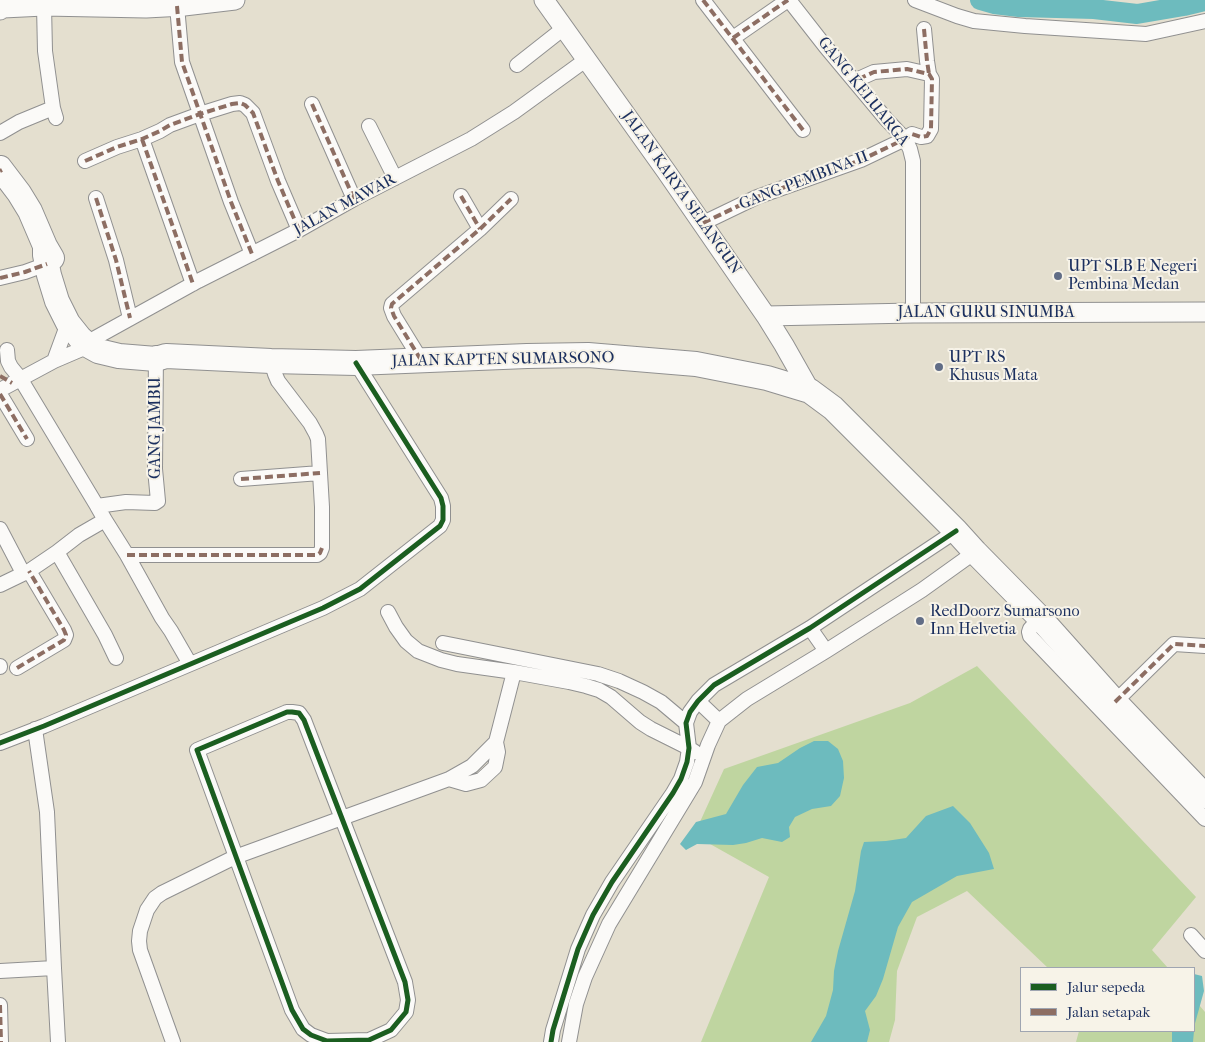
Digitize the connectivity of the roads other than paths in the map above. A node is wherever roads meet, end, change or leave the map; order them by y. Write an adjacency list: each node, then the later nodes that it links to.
1 (235, 0): 7 (street)
2 (544, 0): 10 (street, JALAN KARYA SELANGUN)
3 (702, 0): 12 (street)
4 (788, 0): 12 (street); 16 (street, GANG KELUARGA)
5 (915, 0): 9 (street)
6 (44, 6): 7 (street); 8 (street); 21 (street)
7 (177, 6): 18 (street)
8 (0, 10)
9 (1205, 21)
10 (564, 28): 13 (street, JALAN KARYA SELANGUN); 14 (street)
11 (924, 29): 15 (street)
12 (733, 38): 20 (street)
13 (587, 59): 26 (street, JALAN MAWAR); 31 (street, JALAN KARYA SELANGUN)
14 (517, 65)
15 (929, 74): 16 (street); 23 (street, GANG PEMBINA II)
16 (854, 81): 23 (street, GANG KELUARGA)
17 (312, 104): 30 (street)
18 (200, 114): 22 (street); 32 (street); 34 (street)
19 (369, 126): 26 (street)
20 (803, 130)
21 (0, 133)
22 (142, 139): 24 (street); 37 (street)
23 (905, 139): 31 (street, GANG PEMBINA II); 39 (street, GANG KELUARGA)
24 (85, 161)
25 (1, 170): 35 (highway, JALAN KAPTEN SUMARSONO)
26 (395, 178): 30 (street, JALAN MAWAR)
27 (462, 196): 33 (street)
28 (96, 198): 41 (street)
29 (511, 199): 33 (street)
30 (354, 200): 32 (street, JALAN MAWAR)
31 (703, 223): 40 (street, JALAN KARYA SELANGUN)
32 (299, 230): 34 (street, JALAN MAWAR)
33 (480, 230): 46 (street)
34 (252, 254): 37 (street, JALAN MAWAR)
35 (46, 255): 36 (street); 42 (highway, JALAN KAPTEN SUMARSONO); 43 (highway, JALAN KAPTEN SUMARSONO)
36 (0, 278)
37 (192, 284): 41 (street, JALAN MAWAR)
38 (1205, 312): 39 (street, JALAN GURU SINUMBA)
39 (913, 313): 40 (street, JALAN GURU SINUMBA)
40 (766, 316): 52 (street, JALAN KARYA SELANGUN)
41 (130, 318): 43 (street, JALAN MAWAR)
42 (68, 323): 43 (highway, JALAN KAPTEN SUMARSONO); 47 (street)
43 (92, 342): 45 (highway, JALAN KAPTEN SUMARSONO); 47 (street)
44 (8, 350): 50 (street)
45 (159, 356): 48 (highway, JALAN KAPTEN SUMARSONO); 57 (street, GANG JAMBU)
46 (421, 360): 49 (highway, JALAN KAPTEN SUMARSONO); 52 (highway, JALAN KAPTEN SUMARSONO)
47 (54, 361): 50 (street)
48 (271, 361): 49 (highway, JALAN KAPTEN SUMARSONO); 55 (street)
49 (356, 363): 72 (street)
50 (11, 379): 51 (street); 57 (street)
51 (0, 390)
52 (810, 391): 60 (highway, JALAN KAPTEN SUMARSONO)
53 (0, 394): 54 (street)
54 (27, 439)
55 (320, 473): 56 (street); 63 (street)
56 (241, 479)
57 (97, 506): 58 (street)
58 (105, 520): 61 (street); 63 (street)
59 (0, 529): 64 (street)
60 (956, 531): 62 (highway, JALAN KAPTEN SUMARSONO); 67 (street)
61 (57, 552): 64 (street); 71 (street)
62 (975, 552): 70 (street); 76 (highway, JALAN KAPTEN SUMARSONO)
63 (127, 555): 72 (street)
64 (26, 572): 65 (street); 73 (street)
65 (0, 585)
66 (388, 612): 74 (street)
67 (810, 628): 70 (street); 75 (street)
68 (442, 643): 78 (street)
69 (1205, 646): 76 (street)
70 (826, 651): 77 (street)
71 (116, 658)
72 (190, 664): 79 (street)
73 (17, 668)
74 (514, 672): 81 (street); 84 (street)
75 (698, 701): 77 (street); 78 (street)
76 (1110, 704): 83 (highway, JALAN KAPTEN SUMARSONO)
77 (719, 721): 82 (street)
78 (686, 723): 81 (street)
79 (35, 729): 80 (street); 89 (street)
80 (0, 743)
81 (689, 748): 82 (street); 95 (street)
82 (703, 759): 96 (street)
83 (1198, 790): 85 (street)
84 (342, 818): 86 (street); 86 (street); 86 (street)
85 (1205, 819)
86 (236, 857): 94 (street)
87 (1191, 935): 88 (street)
88 (1205, 951)
89 (54, 968): 90 (street); 93 (street)
90 (0, 971)
91 (0, 1005): 92 (street)
92 (1, 1042)
93 (58, 1042)
94 (173, 1042)
95 (551, 1042)
96 (568, 1042)

